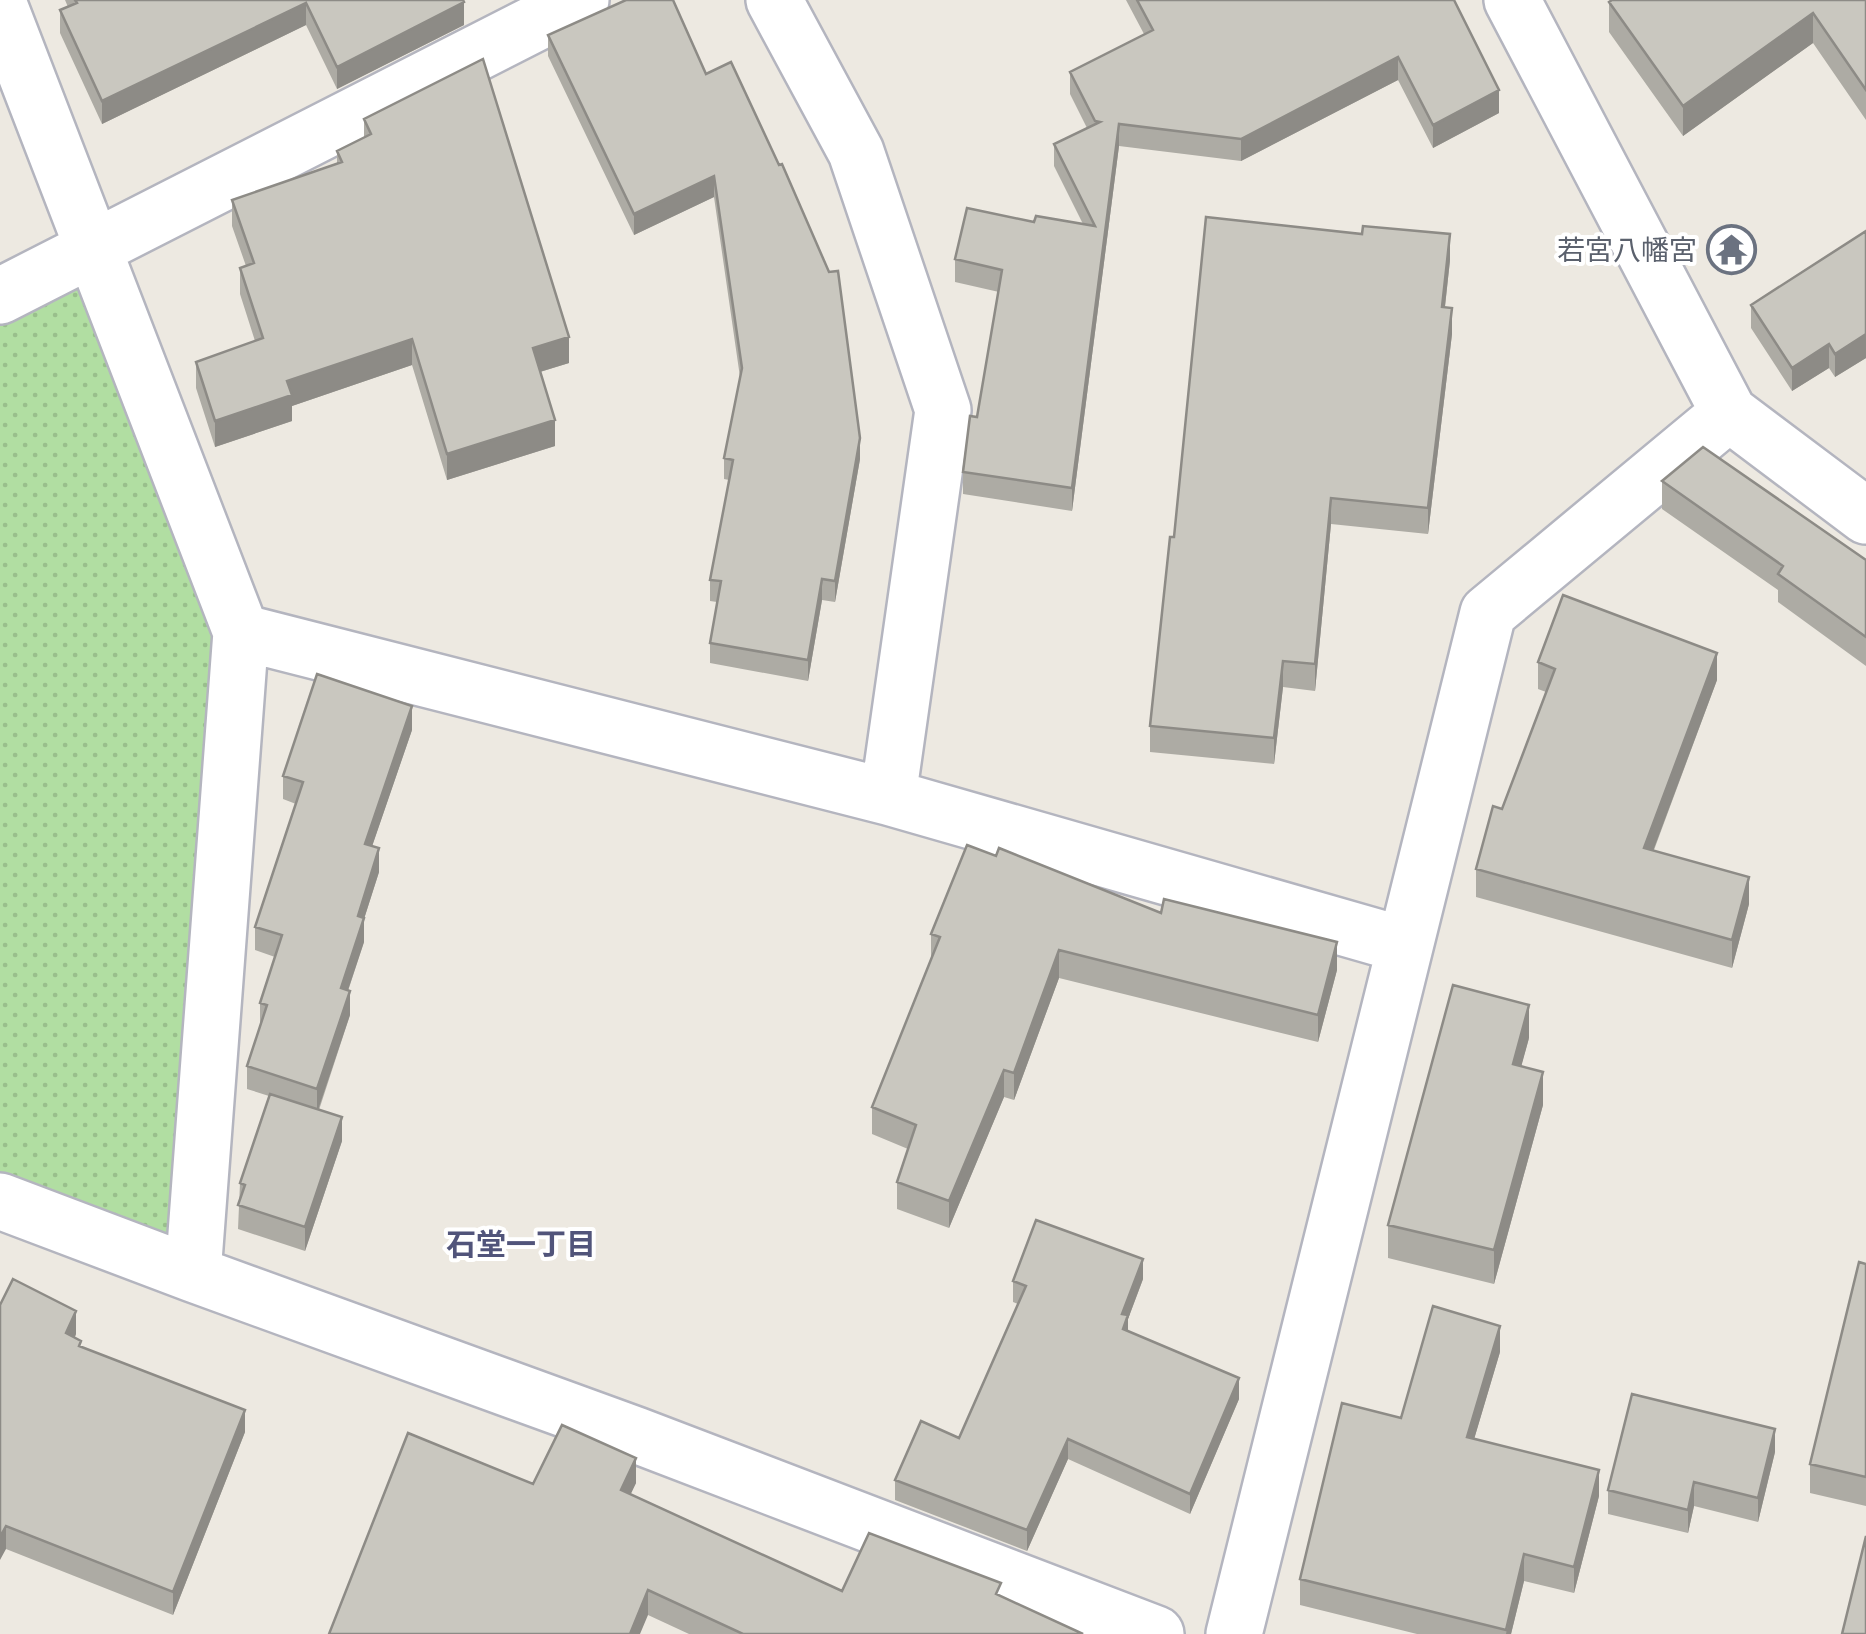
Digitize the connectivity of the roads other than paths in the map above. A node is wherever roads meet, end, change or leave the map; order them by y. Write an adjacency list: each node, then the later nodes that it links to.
1 (581, 0): 5 (street)
2 (774, 0): 10 (street)
3 (1512, 0): 7 (street)
4 (0, 7): 5 (street)
5 (93, 248): 6 (street); 9 (street)
6 (0, 296)
7 (1730, 413): 8 (street); 11 (street)
8 (1866, 516)
9 (240, 632): 10 (street); 13 (street)
10 (888, 797): 11 (street)
11 (1404, 945): 15 (street)
12 (0, 1200): 13 (street)
13 (192, 1274): 14 (street)
14 (1156, 1634)
15 (1234, 1634)

